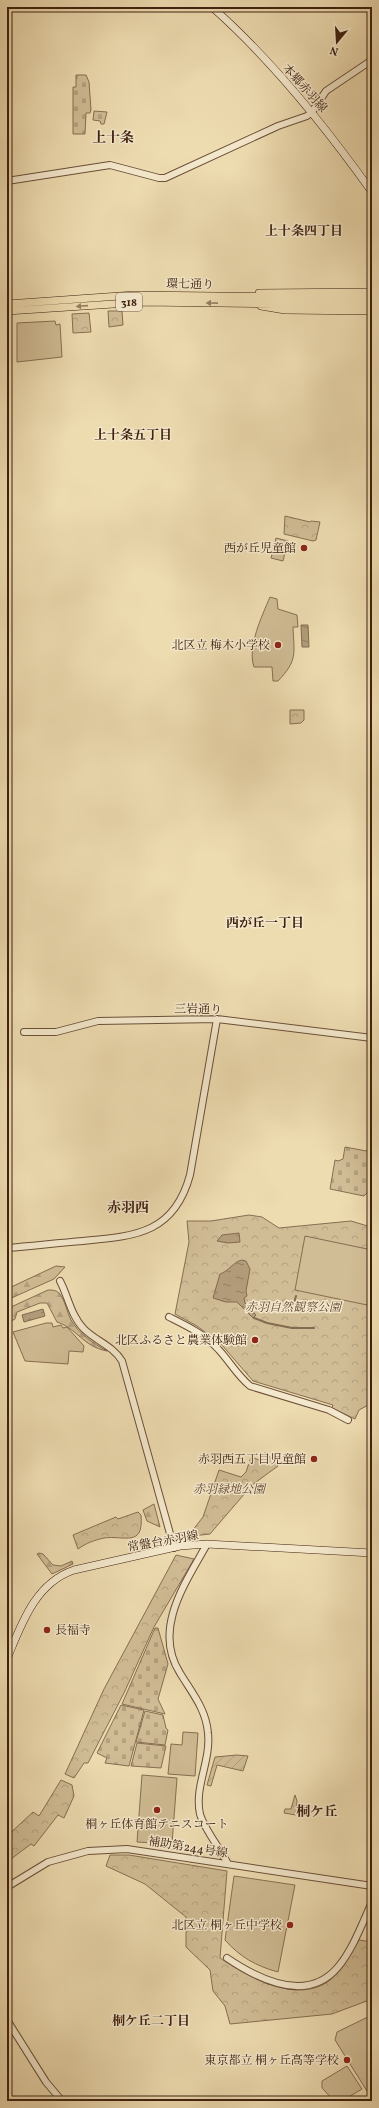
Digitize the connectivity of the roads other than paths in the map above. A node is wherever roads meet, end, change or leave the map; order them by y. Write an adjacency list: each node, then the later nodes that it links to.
1 (212, 7): 3 (main road, 本郷赤羽線)
2 (372, 60): 3 (street)
3 (312, 112): 4 (street); 5 (main road, 本郷赤羽線)
4 (7, 181)
5 (372, 192)
6 (372, 292): 8 (main road)
7 (372, 298): 9 (main road, 環七通り / 318)
8 (250, 300): 9 (main road, 環七通り / 318); 10 (main road, 環七通り / 318); 12 (main road); 13 (main road, 環七通り / 318, one-way to 13)
9 (349, 302): 11 (main road, 環七通り / 318)
10 (7, 304)
11 (372, 305)
12 (372, 311)
13 (7, 312)
14 (217, 1019): 15 (street, 三岩通り); 16 (street, 三岩通り); 17 (street)
15 (24, 1032)
16 (372, 1038)
17 (7, 1248)
18 (60, 1281): 22 (street)
19 (169, 1317): 20 (street)
20 (348, 1420)
21 (207, 1544): 22 (main road, 常盤台赤羽線); 23 (main road, 常盤台赤羽線); 25 (street)
22 (174, 1548): 24 (main road, 常盤台赤羽線)
23 (372, 1553)
24 (7, 1659)
25 (228, 1864): 26 (street, 補助第244号線); 27 (street, 補助第244号線)
26 (372, 1886)
27 (7, 1887)
28 (372, 1902): 29 (street)
29 (227, 1958)
30 (7, 2020): 31 (street)
31 (62, 2101)

